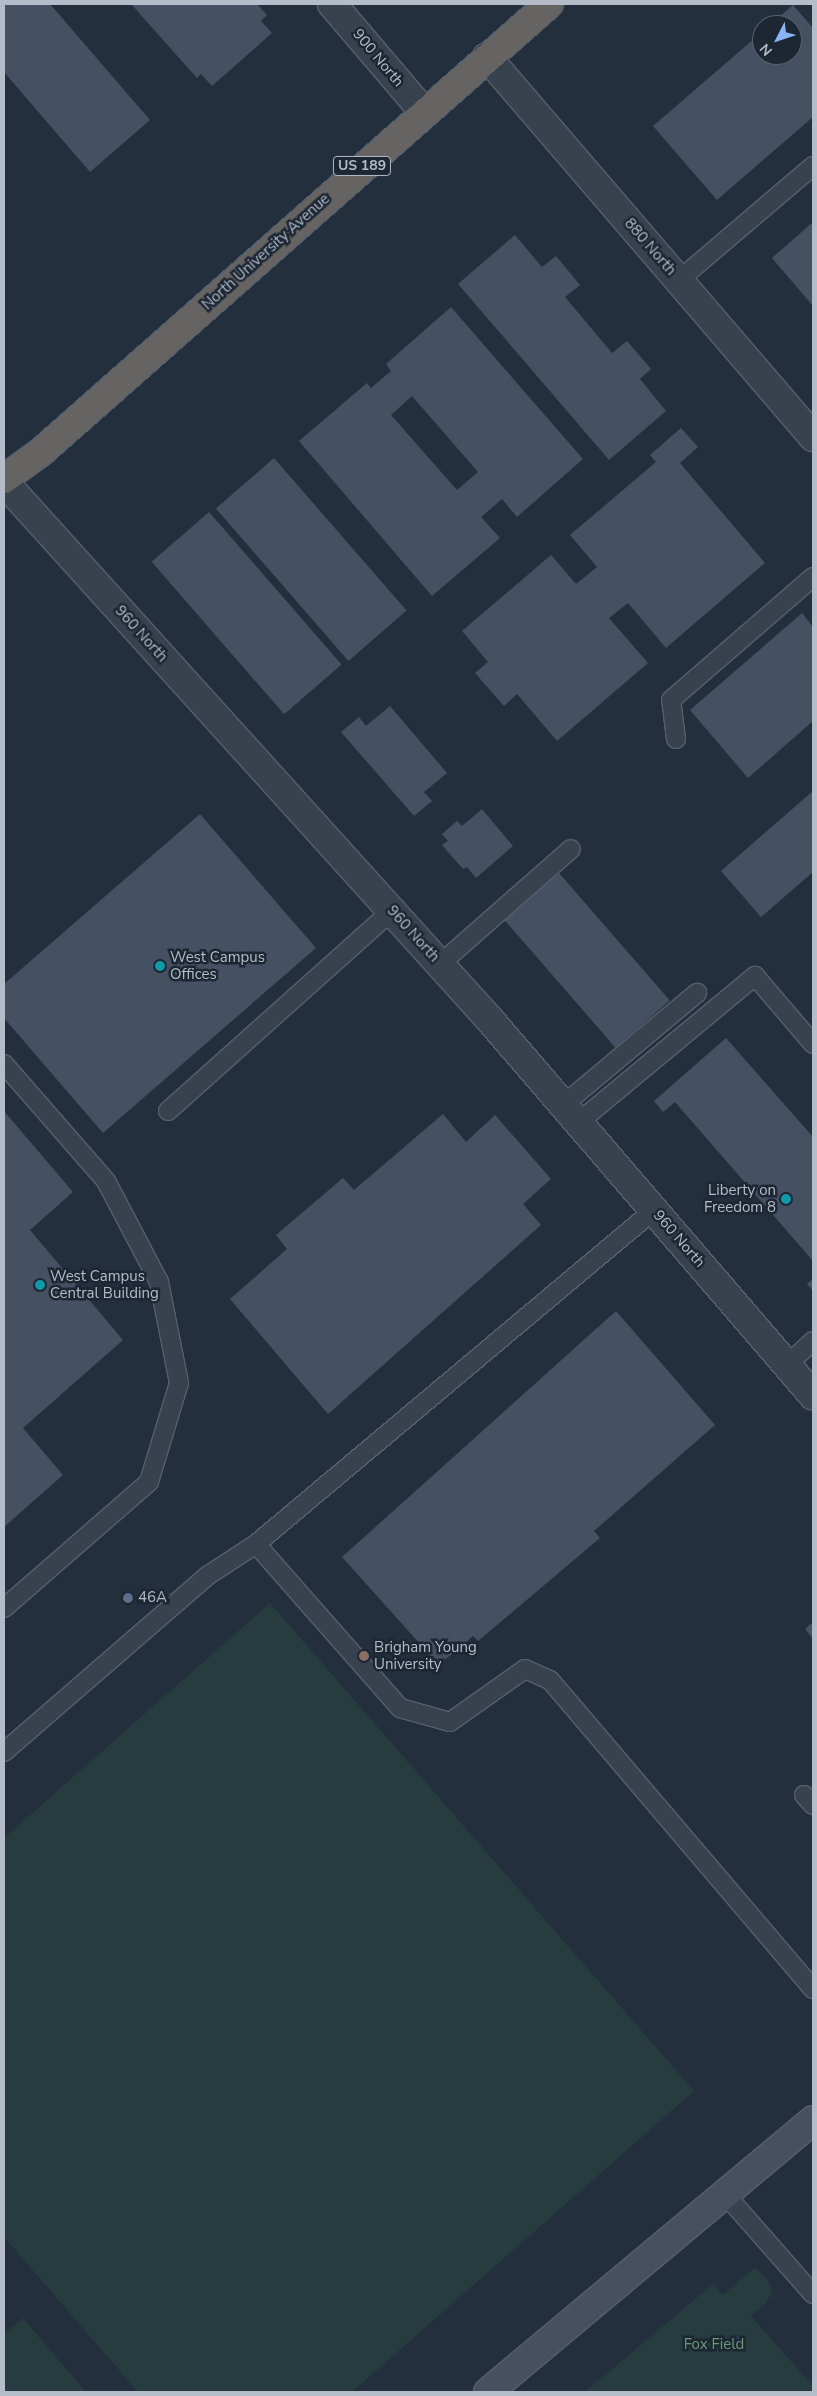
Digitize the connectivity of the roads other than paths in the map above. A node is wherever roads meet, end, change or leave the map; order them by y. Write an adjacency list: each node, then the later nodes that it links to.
1 (332, 4): 4 (street, 900 North)
2 (549, 4): 3 (highway, North University Avenue / US 189)
3 (487, 57): 4 (highway, North University Avenue / US 189); 6 (street, 880 North)
4 (424, 112): 8 (highway, North University Avenue / US 189)
5 (813, 166): 6 (lane)
6 (679, 280): 7 (street, 880 North)
7 (813, 437)
8 (4, 480): 12 (street, 960 North)
9 (813, 577): 10 (lane)
10 (676, 738)
11 (571, 849): 13 (lane)
12 (392, 911): 13 (street, 960 North); 17 (lane)
13 (440, 964): 18 (street, 960 North)
14 (697, 992): 18 (lane)
15 (813, 1044): 18 (lane)
16 (4, 1064): 24 (lane)
17 (168, 1111)
18 (571, 1114): 19 (street, 960 North)
19 (654, 1210): 21 (street, 960 North); 23 (lane)
20 (813, 1341): 21 (lane)
21 (788, 1365): 22 (street, 960 North)
22 (813, 1395)
23 (256, 1544): 25 (lane); 26 (lane)
24 (4, 1608)
25 (4, 1752)
26 (813, 1989)
27 (813, 2120): 28 (main road)
28 (725, 2194): 29 (lane); 30 (main road)
29 (813, 2294)
30 (488, 2392)

